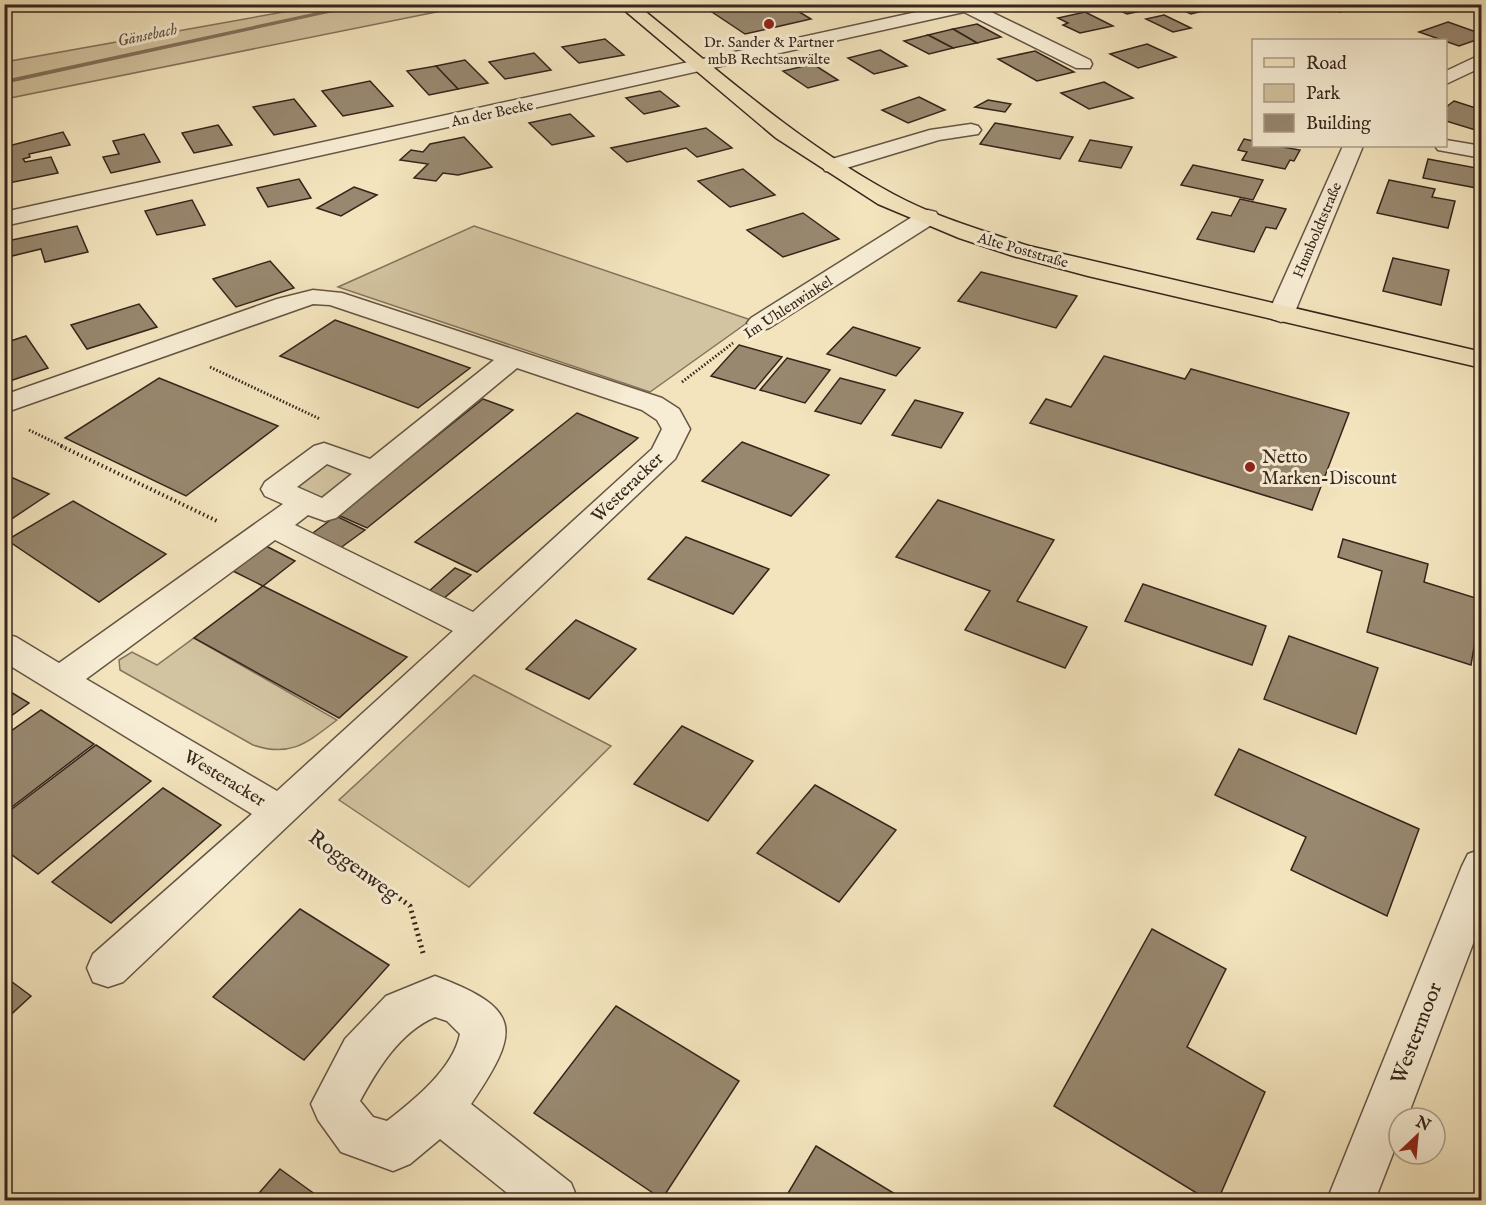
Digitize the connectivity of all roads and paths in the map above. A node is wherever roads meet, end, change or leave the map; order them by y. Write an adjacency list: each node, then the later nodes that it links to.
1 (625, 4): 5 (main road, Alte Poststraße)
2 (973, 6): 4 (street); 5 (street, An der Beeke)
3 (1482, 59): 6 (street)
4 (1083, 64)
5 (702, 66): 11 (main road, Alte Poststraße); 13 (street, An der Beeke)
6 (1447, 77)
7 (970, 130): 11 (street)
8 (1447, 146): 10 (street)
9 (1353, 147): 14 (street, Humboldtstraße)
10 (1482, 152)
11 (833, 166): 12 (main road, Alte Poststraße)
12 (928, 217): 14 (main road, Alte Poststraße); 15 (street, Im Uhlenwinkel)
13 (4, 219)
14 (1281, 314): 18 (main road, Alte Poststraße)
15 (760, 323): 19 (path, Im Uhlenwinkel)
16 (166, 346): 17 (street, Westeracker); 20 (street, Westeracker); 21 (path)
17 (514, 357): 19 (street, Westeracker); 23 (street)
18 (1482, 360)
19 (652, 404): 26 (street, Westeracker)
20 (4, 405)
21 (329, 423)
22 (25, 428): 25 (path)
23 (375, 472): 24 (street); 24 (street)
24 (306, 502): 25 (street)
25 (264, 532): 26 (street); 28 (street)
26 (478, 629): 29 (street, Westeracker)
27 (4, 646): 28 (street, Westeracker)
28 (61, 679): 29 (street, Westeracker)
29 (280, 812): 31 (street); 32 (path, Roggenweg)
30 (1482, 866): 35 (street, Westermoor)
31 (108, 968)
32 (435, 996): 33 (street); 33 (street)
33 (440, 1109): 34 (street)
34 (554, 1200)
35 (1351, 1200)

